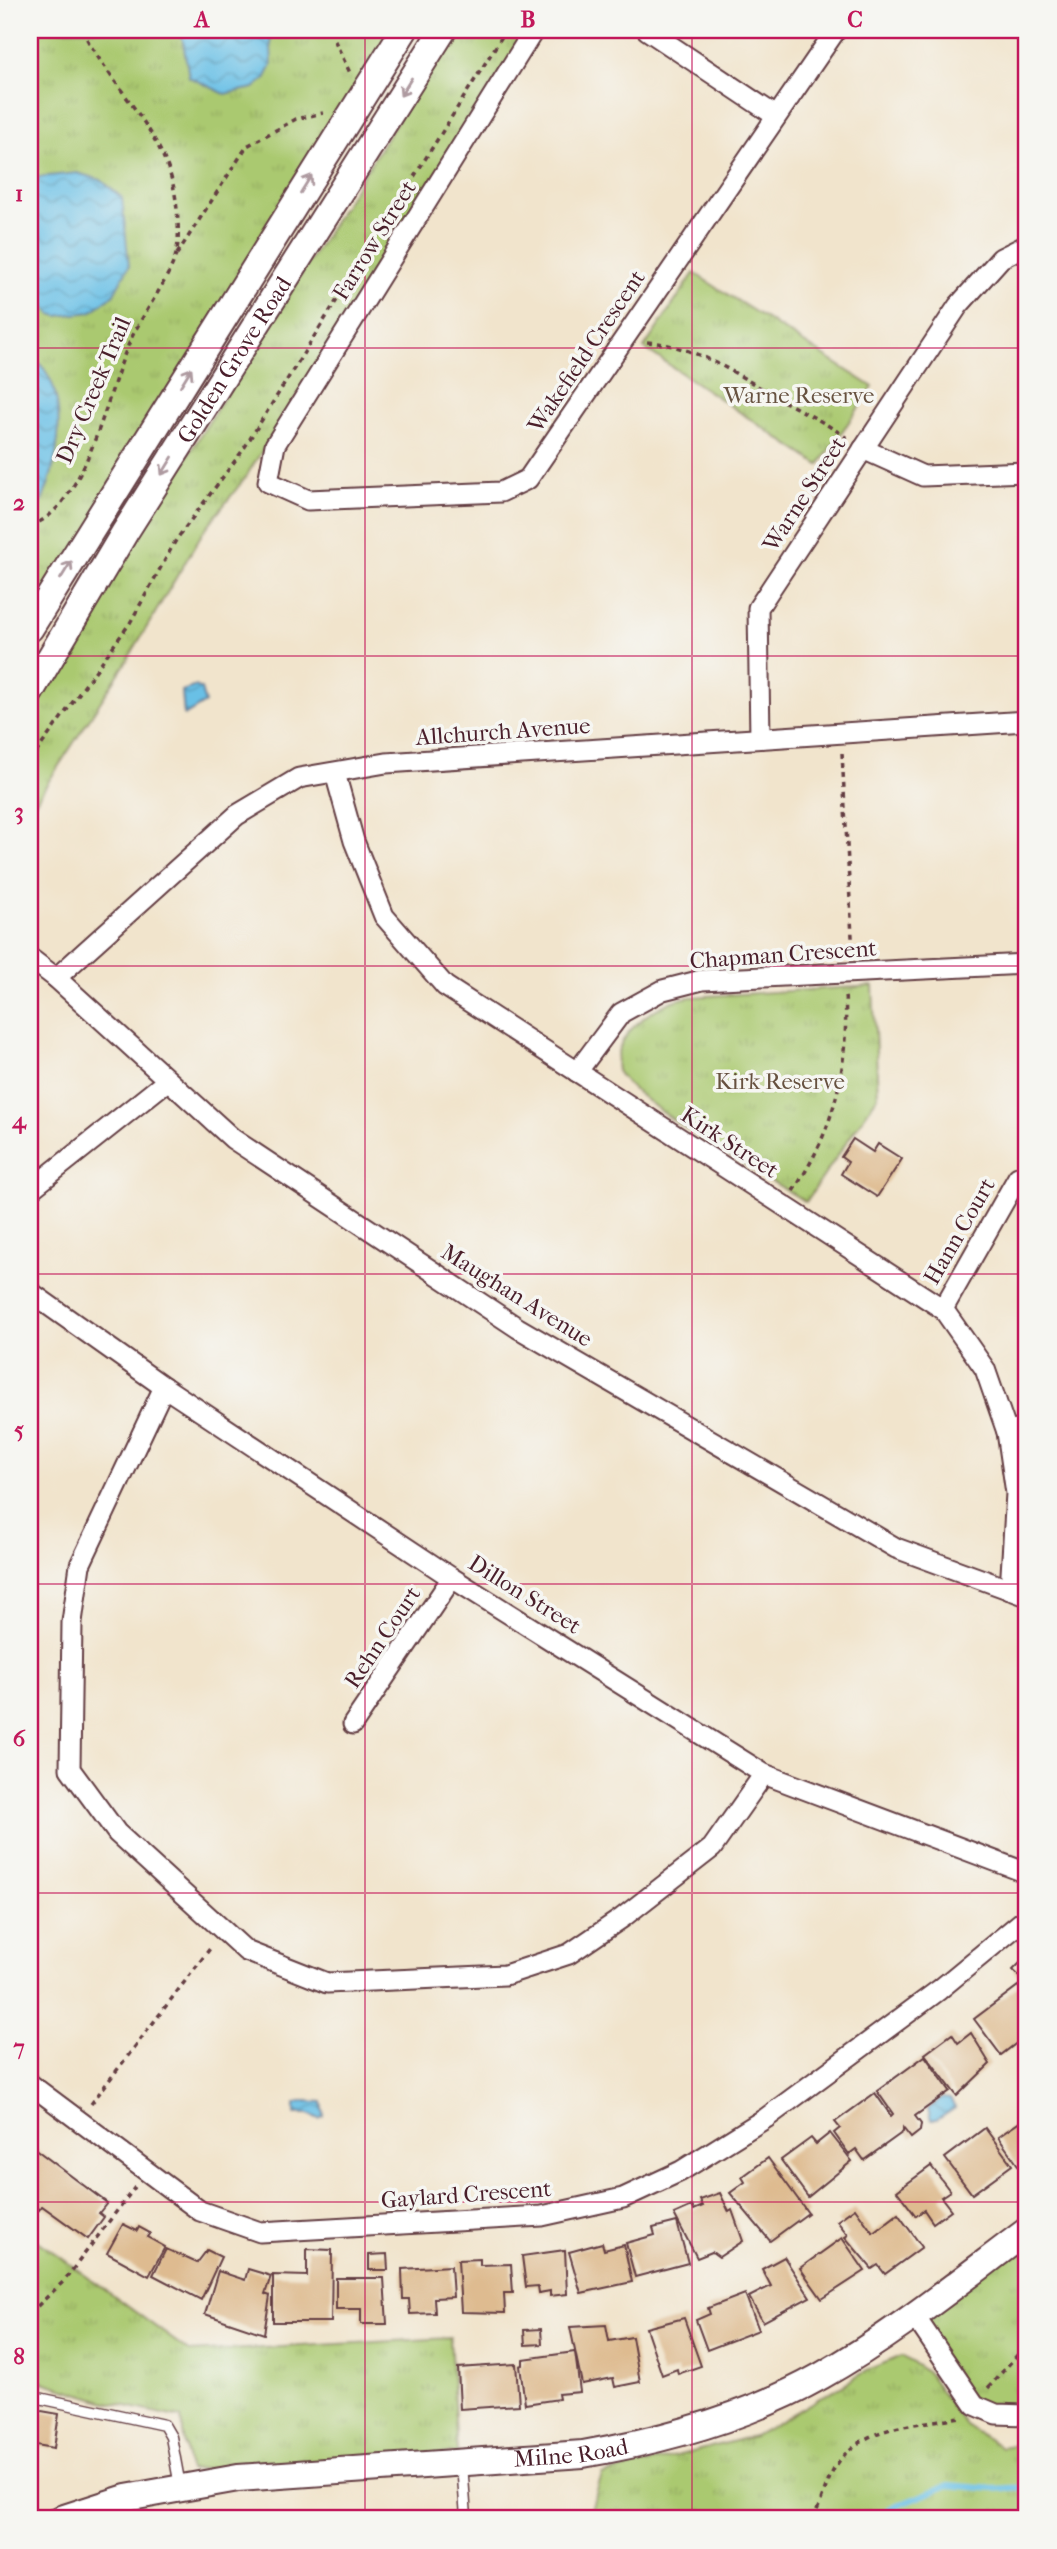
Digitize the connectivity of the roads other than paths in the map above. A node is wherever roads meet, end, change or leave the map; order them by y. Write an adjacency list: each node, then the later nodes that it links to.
1 (404, 30): 11 (main road, Golden Grove Road, one-way to 1)
2 (443, 30): 12 (main road, Golden Grove Road, one-way to 12)
3 (534, 30): 10 (street, Farrow Street)
4 (647, 30): 6 (street)
5 (835, 30): 6 (street, Wakefield Crescent)
6 (776, 116): 10 (street, Wakefield Crescent)
7 (1027, 245): 8 (street, Warne Street)
8 (863, 449): 9 (street); 14 (street, Warne Street)
9 (1027, 472)
10 (268, 482)
11 (30, 628)
12 (30, 692)
13 (1027, 721): 14 (street, Allchurch Avenue)
14 (760, 738): 15 (street, Allchurch Avenue)
15 (335, 773): 18 (street, Allchurch Avenue); 19 (street, Kirk Street)
16 (30, 958): 18 (street, Maughan Avenue)
17 (1027, 964): 19 (street, Chapman Crescent)
18 (56, 978): 20 (street, Maughan Avenue)
19 (577, 1072): 24 (street, Kirk Street)
20 (167, 1081): 22 (street); 29 (street, Maughan Avenue)
21 (1018, 1177): 24 (street, Hann Court)
22 (30, 1190)
23 (30, 1292): 25 (street, Dillon Street)
24 (943, 1309): 27 (street, Kirk Street)
25 (164, 1387): 28 (street, Dillon Street); 31 (street)
26 (1027, 1428): 27 (street)
27 (1007, 1432): 29 (street, Kirk Street)
28 (452, 1578): 30 (street, Rehn Court); 31 (street, Dillon Street)
29 (1019, 1593)
30 (353, 1724)
31 (764, 1774): 32 (street, Dillon Street)
32 (1027, 1873)
33 (1027, 1915): 34 (street, Gaylard Crescent)
34 (30, 2084)
35 (1027, 2231): 36 (main road, Milne Road)
36 (914, 2315): 38 (street); 39 (main road, Milne Road)
37 (30, 2396): 40 (lane)
38 (1027, 2415)
39 (462, 2464): 40 (main road, Milne Road); 41 (lane)
40 (180, 2486): 42 (main road, Milne Road)
41 (466, 2517)
42 (61, 2519)

